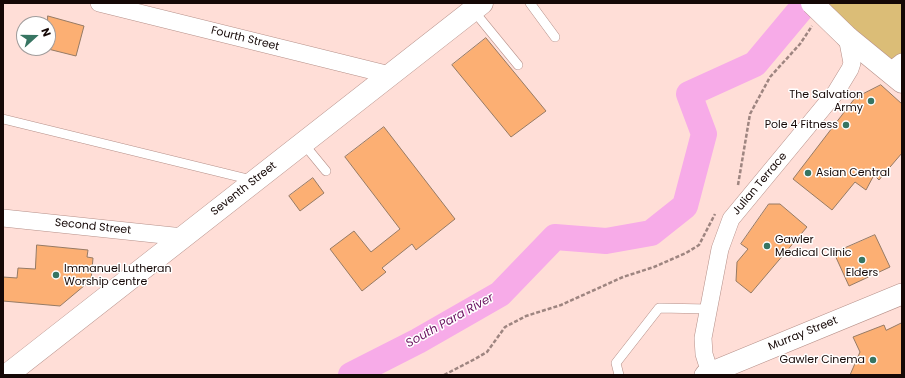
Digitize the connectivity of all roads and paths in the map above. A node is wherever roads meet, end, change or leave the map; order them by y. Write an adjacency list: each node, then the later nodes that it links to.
1 (99, 3): 9 (street, Fourth Street)
2 (530, 3): 5 (lane)
3 (478, 6): 7 (lane); 9 (main road, Seventh Street)
4 (813, 13): 6 (main road, bridge); 14 (path)
5 (555, 37)
6 (847, 37): 8 (main road); 19 (street, Julian Terrace)
7 (518, 65)
8 (898, 72)
9 (390, 75): 11 (main road, Seventh Street)
10 (3, 119): 13 (lane)
11 (303, 143): 12 (lane); 13 (main road, Seventh Street)
12 (326, 171)
13 (255, 181): 17 (main road, Seventh Street)
14 (738, 187)
15 (717, 211): 22 (path)
16 (3, 218): 17 (street, Second Street)
17 (183, 237): 21 (main road, Seventh Street)
18 (902, 294): 20 (street, Murray Street)
19 (708, 308): 20 (street, Julian Terrace); 23 (lane)
20 (707, 374)
21 (7, 375)
22 (444, 375)
23 (619, 375)

